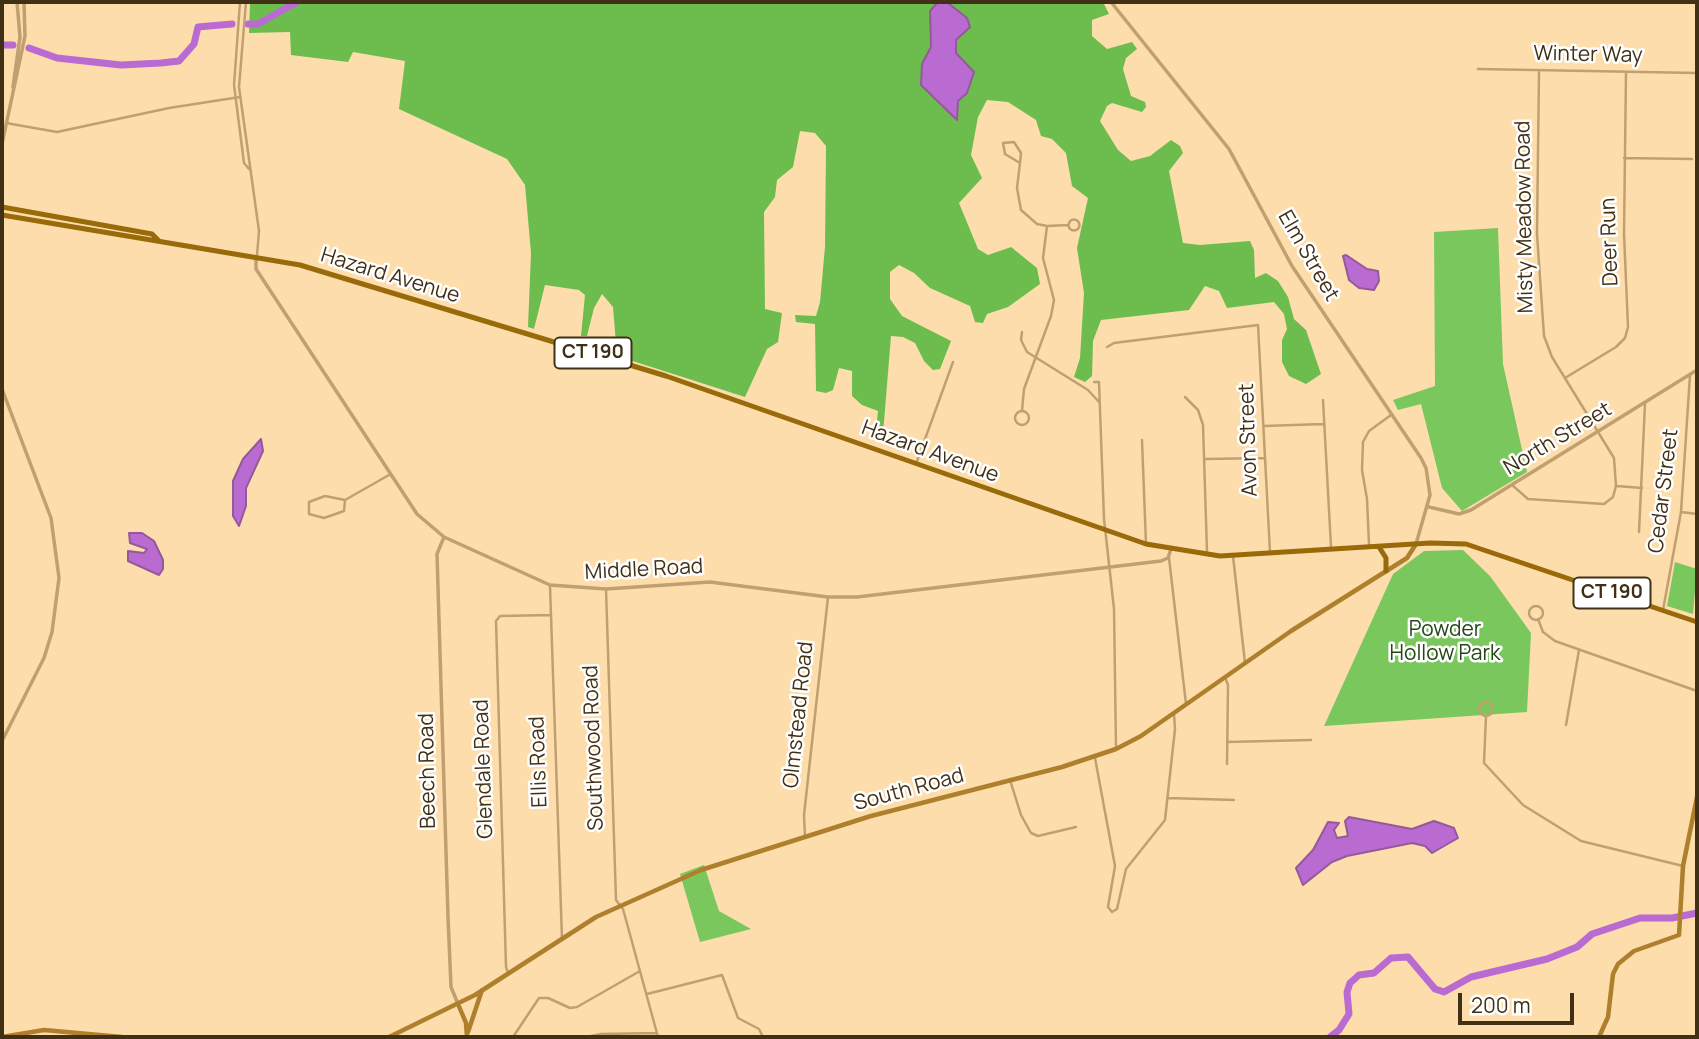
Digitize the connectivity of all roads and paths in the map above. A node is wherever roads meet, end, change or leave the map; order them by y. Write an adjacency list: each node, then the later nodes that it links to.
1 (17, 2): 11 (street)
2 (24, 2): 11 (street)
3 (240, 2): 6 (street)
4 (246, 2): 6 (street)
5 (1111, 2): 42 (street, Elm Street)
6 (238, 44): 12 (street); 13 (street)
7 (1478, 69): 8 (street, Winter Way)
8 (1539, 71): 9 (street, Winter Way); 34 (street, Misty Meadow Road)
9 (1626, 72): 10 (street, Winter Way); 16 (street, Deer Run)
10 (1697, 73)
11 (13, 87): 14 (street)
12 (240, 97): 13 (street); 19 (street)
13 (235, 98): 14 (street); 19 (street)
14 (6, 124): 15 (street)
15 (2, 144)
16 (1624, 158): 17 (street); 34 (street, Deer Run)
17 (1692, 159)
18 (1020, 163): 18 (street); 23 (street)
19 (249, 169): 27 (street)
20 (2, 207): 24 (main road, Hazard Avenue / CT 190)
21 (2, 215): 25 (main road, Hazard Avenue / CT 190)
22 (1069, 225): 23 (street)
23 (1046, 226): 30 (street)
24 (111, 227): 25 (main road); 26 (main road, Hazard Avenue / CT 190)
25 (95, 232): 26 (main road, Hazard Avenue / CT 190)
26 (158, 240): 27 (main road, Hazard Avenue / CT 190)
27 (257, 255): 49 (main road, Hazard Avenue / CT 190); 50 (street, Middle Road)
28 (1022, 332): 30 (street)
29 (1107, 347): 44 (street, Avon Street)
30 (1034, 359): 39 (street); 41 (street)
31 (953, 362): 49 (street)
32 (1697, 370): 33 (street, North Street)
33 (1690, 375): 40 (street, North Street); 56 (street, Cedar Street)
34 (1565, 378): 45 (street, Misty Meadow Road)
35 (1094, 382): 39 (street)
36 (2, 389): 89 (street)
37 (1185, 397): 48 (street)
38 (1324, 400): 43 (street)
39 (1099, 402): 58 (street)
40 (1645, 404): 45 (street, North Street); 53 (street)
41 (1022, 411)
42 (1391, 415): 55 (street, Elm Street); 64 (street)
43 (1324, 424): 44 (street); 66 (street)
44 (1265, 426): 47 (street, Avon Street)
45 (1599, 432): 51 (street, North Street); 52 (street, Misty Meadow Road)
46 (1142, 440): 61 (street)
47 (1265, 458): 48 (street); 67 (street, Avon Street)
48 (1206, 459): 68 (street)
49 (916, 464): 58 (main road, Hazard Avenue / CT 190)
50 (390, 475): 54 (street); 60 (street, Middle Road)
51 (1512, 485): 52 (street); 55 (street, North Street)
52 (1616, 486): 53 (street)
53 (1642, 488): 59 (street)
54 (345, 500): 54 (street)
55 (1429, 507): 62 (street, Elm Street)
56 (1681, 512): 57 (street); 76 (street, Cedar Street)
57 (1697, 514)
58 (1105, 532): 61 (main road, Hazard Avenue / CT 190); 71 (street)
59 (1639, 532)
60 (444, 537): 73 (street, Middle Road); 109 (street, Beech Road)
61 (1146, 544): 65 (main road, Hazard Avenue / CT 190)
62 (1416, 544): 63 (main road, Hazard Avenue / CT 190); 72 (main road, South Road); 76 (main road, Hazard Avenue / CT 190)
63 (1379, 547): 64 (main road, Hazard Avenue / CT 190); 72 (main road)
64 (1369, 548): 66 (main road, Hazard Avenue / CT 190)
65 (1171, 550): 68 (main road, Hazard Avenue / CT 190); 70 (street)
66 (1331, 550): 67 (main road, Hazard Avenue / CT 190)
67 (1270, 554): 69 (main road, Hazard Avenue / CT 190)
68 (1207, 555): 69 (main road, Hazard Avenue / CT 190)
69 (1233, 556): 81 (street)
70 (1169, 557): 71 (street, Middle Road); 84 (street)
71 (1110, 567): 75 (street, Middle Road); 91 (street)
72 (1386, 571): 81 (main road, South Road)
73 (550, 585): 74 (street, Middle Road); 77 (street, Ellis Road)
74 (606, 589): 75 (street, Middle Road); 103 (street, Southwood Road)
75 (828, 597): 99 (street, Olmstead Road)
76 (1663, 610): 79 (main road, Hazard Avenue / CT 190)
77 (551, 615): 104 (street, Ellis Road); 106 (street, Glendale Road)
78 (1538, 619): 80 (street)
79 (1697, 622)
80 (1579, 650): 83 (street); 87 (street)
81 (1245, 663): 82 (main road, South Road)
82 (1224, 677): 84 (main road, South Road); 90 (street)
83 (1697, 691)
84 (1186, 704): 85 (main road, South Road)
85 (1174, 713): 91 (main road, South Road); 96 (street)
86 (1486, 716): 86 (street); 101 (street)
87 (1566, 725)
88 (1311, 740): 90 (street)
89 (2, 741)
90 (1227, 743): 93 (street)
91 (1116, 749): 92 (main road, South Road)
92 (1095, 758): 94 (main road, South Road); 100 (street)
93 (1227, 764)
94 (1010, 780): 98 (street); 99 (main road, South Road)
95 (1697, 797): 101 (main road)
96 (1168, 798): 97 (street); 102 (street)
97 (1234, 800)
98 (1076, 827)
99 (805, 837): 103 (main road, South Road)
100 (1115, 866): 102 (street); 102 (street)
101 (1683, 866): 119 (main road)
102 (1126, 869)
103 (620, 904): 104 (main road, South Road); 105 (street, Southwood Road)
104 (562, 939): 106 (main road, South Road)
105 (640, 971): 108 (street, Southwood Road); 116 (street)
106 (508, 973): 107 (main road, South Road)
107 (482, 990): 109 (main road, South Road); 111 (main road)
108 (647, 994): 112 (street, Southwood Road); 118 (street)
109 (458, 1004): 110 (main road, South Road); 111 (main road)
110 (404, 1034): 115 (main road, South Road)
111 (468, 1035)
112 (658, 1035): 117 (street)
113 (2, 1037): 114 (main road)
114 (122, 1037)
115 (389, 1037)
116 (513, 1037)
117 (586, 1037)
118 (763, 1037)
119 (1599, 1037)

